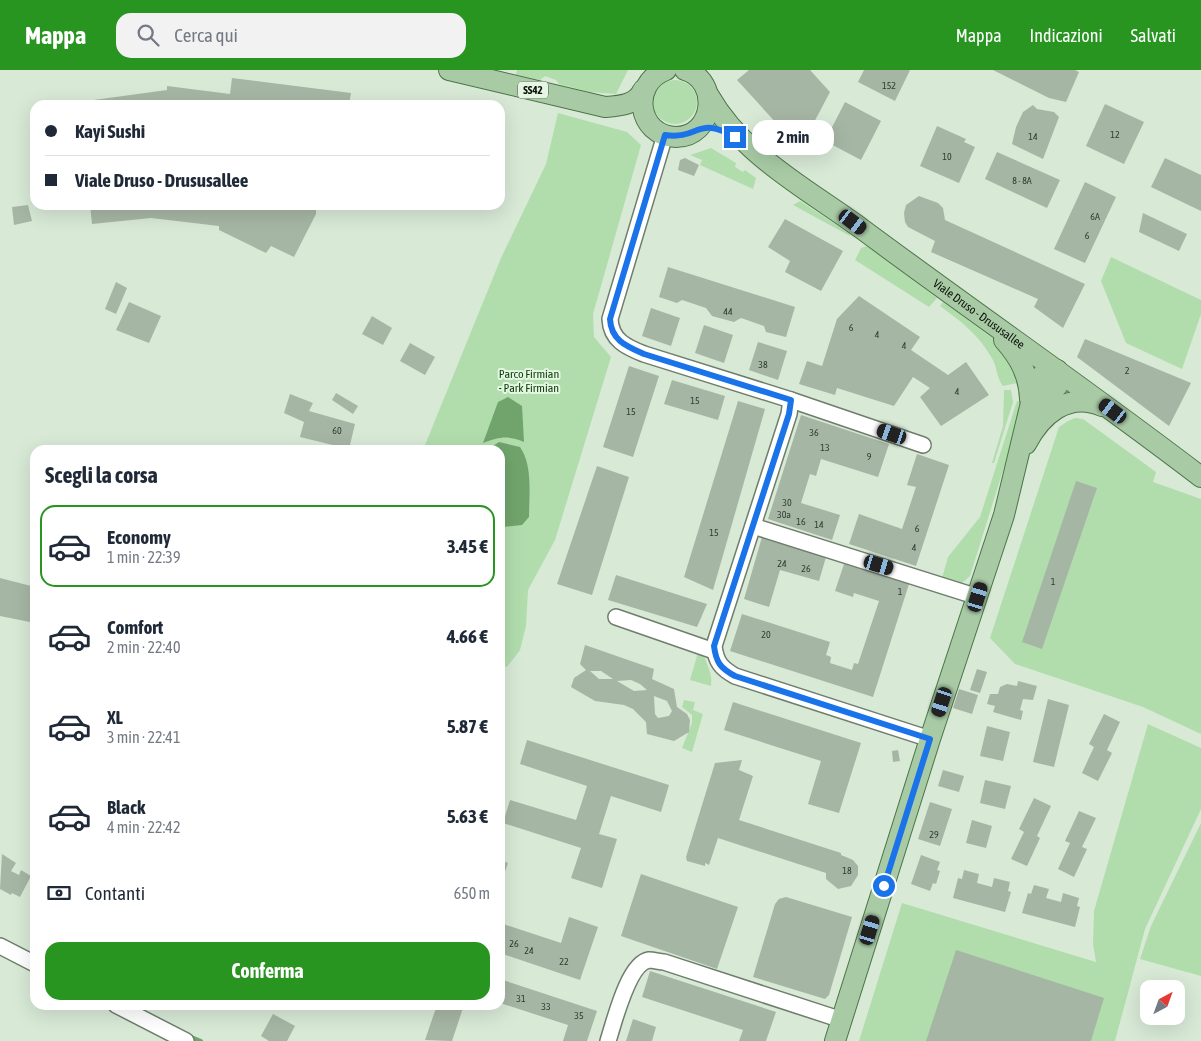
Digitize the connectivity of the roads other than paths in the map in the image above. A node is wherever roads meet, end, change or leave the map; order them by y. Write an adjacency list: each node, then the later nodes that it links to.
1 (450, 70): 5 (main road, SS42)
2 (691, 72): 4 (main road, Viale Druso - Drususallee)
3 (656, 76): 5 (main road, SS42); 7 (main road)
4 (709, 96): 6 (main road); 8 (main road, Viale Druso - Drususallee)
5 (580, 102): 7 (main road, SS42)
6 (698, 129): 7 (main road, Viale Druso - Drususallee); 8 (main road, Viale Druso - Drususallee)
7 (665, 135): 11 (street)
8 (757, 152): 9 (main road, Viale Druso - Drususallee)
9 (990, 324): 10 (main road, Viale Druso - Drususallee); 13 (main road)
10 (1056, 369): 12 (main road, Viale Druso - Drususallee); 13 (main road); 15 (main road)
11 (791, 400): 14 (street); 17 (street)
12 (1113, 411): 15 (main road); 16 (main road, Viale Druso - Drususallee)
13 (1028, 417): 15 (main road)
14 (923, 445)
15 (1017, 462): 18 (main road)
16 (1201, 477)
17 (753, 526): 18 (street); 20 (street)
18 (978, 597): 21 (main road)
19 (616, 617): 20 (street)
20 (714, 651): 21 (street)
21 (930, 739): 25 (main road)
22 (0, 946): 23 (street)
23 (30, 961)
24 (126, 1010): 26 (street)
25 (842, 1020): 27 (street); 28 (main road)
26 (186, 1041)
27 (608, 1041)
28 (836, 1041)

